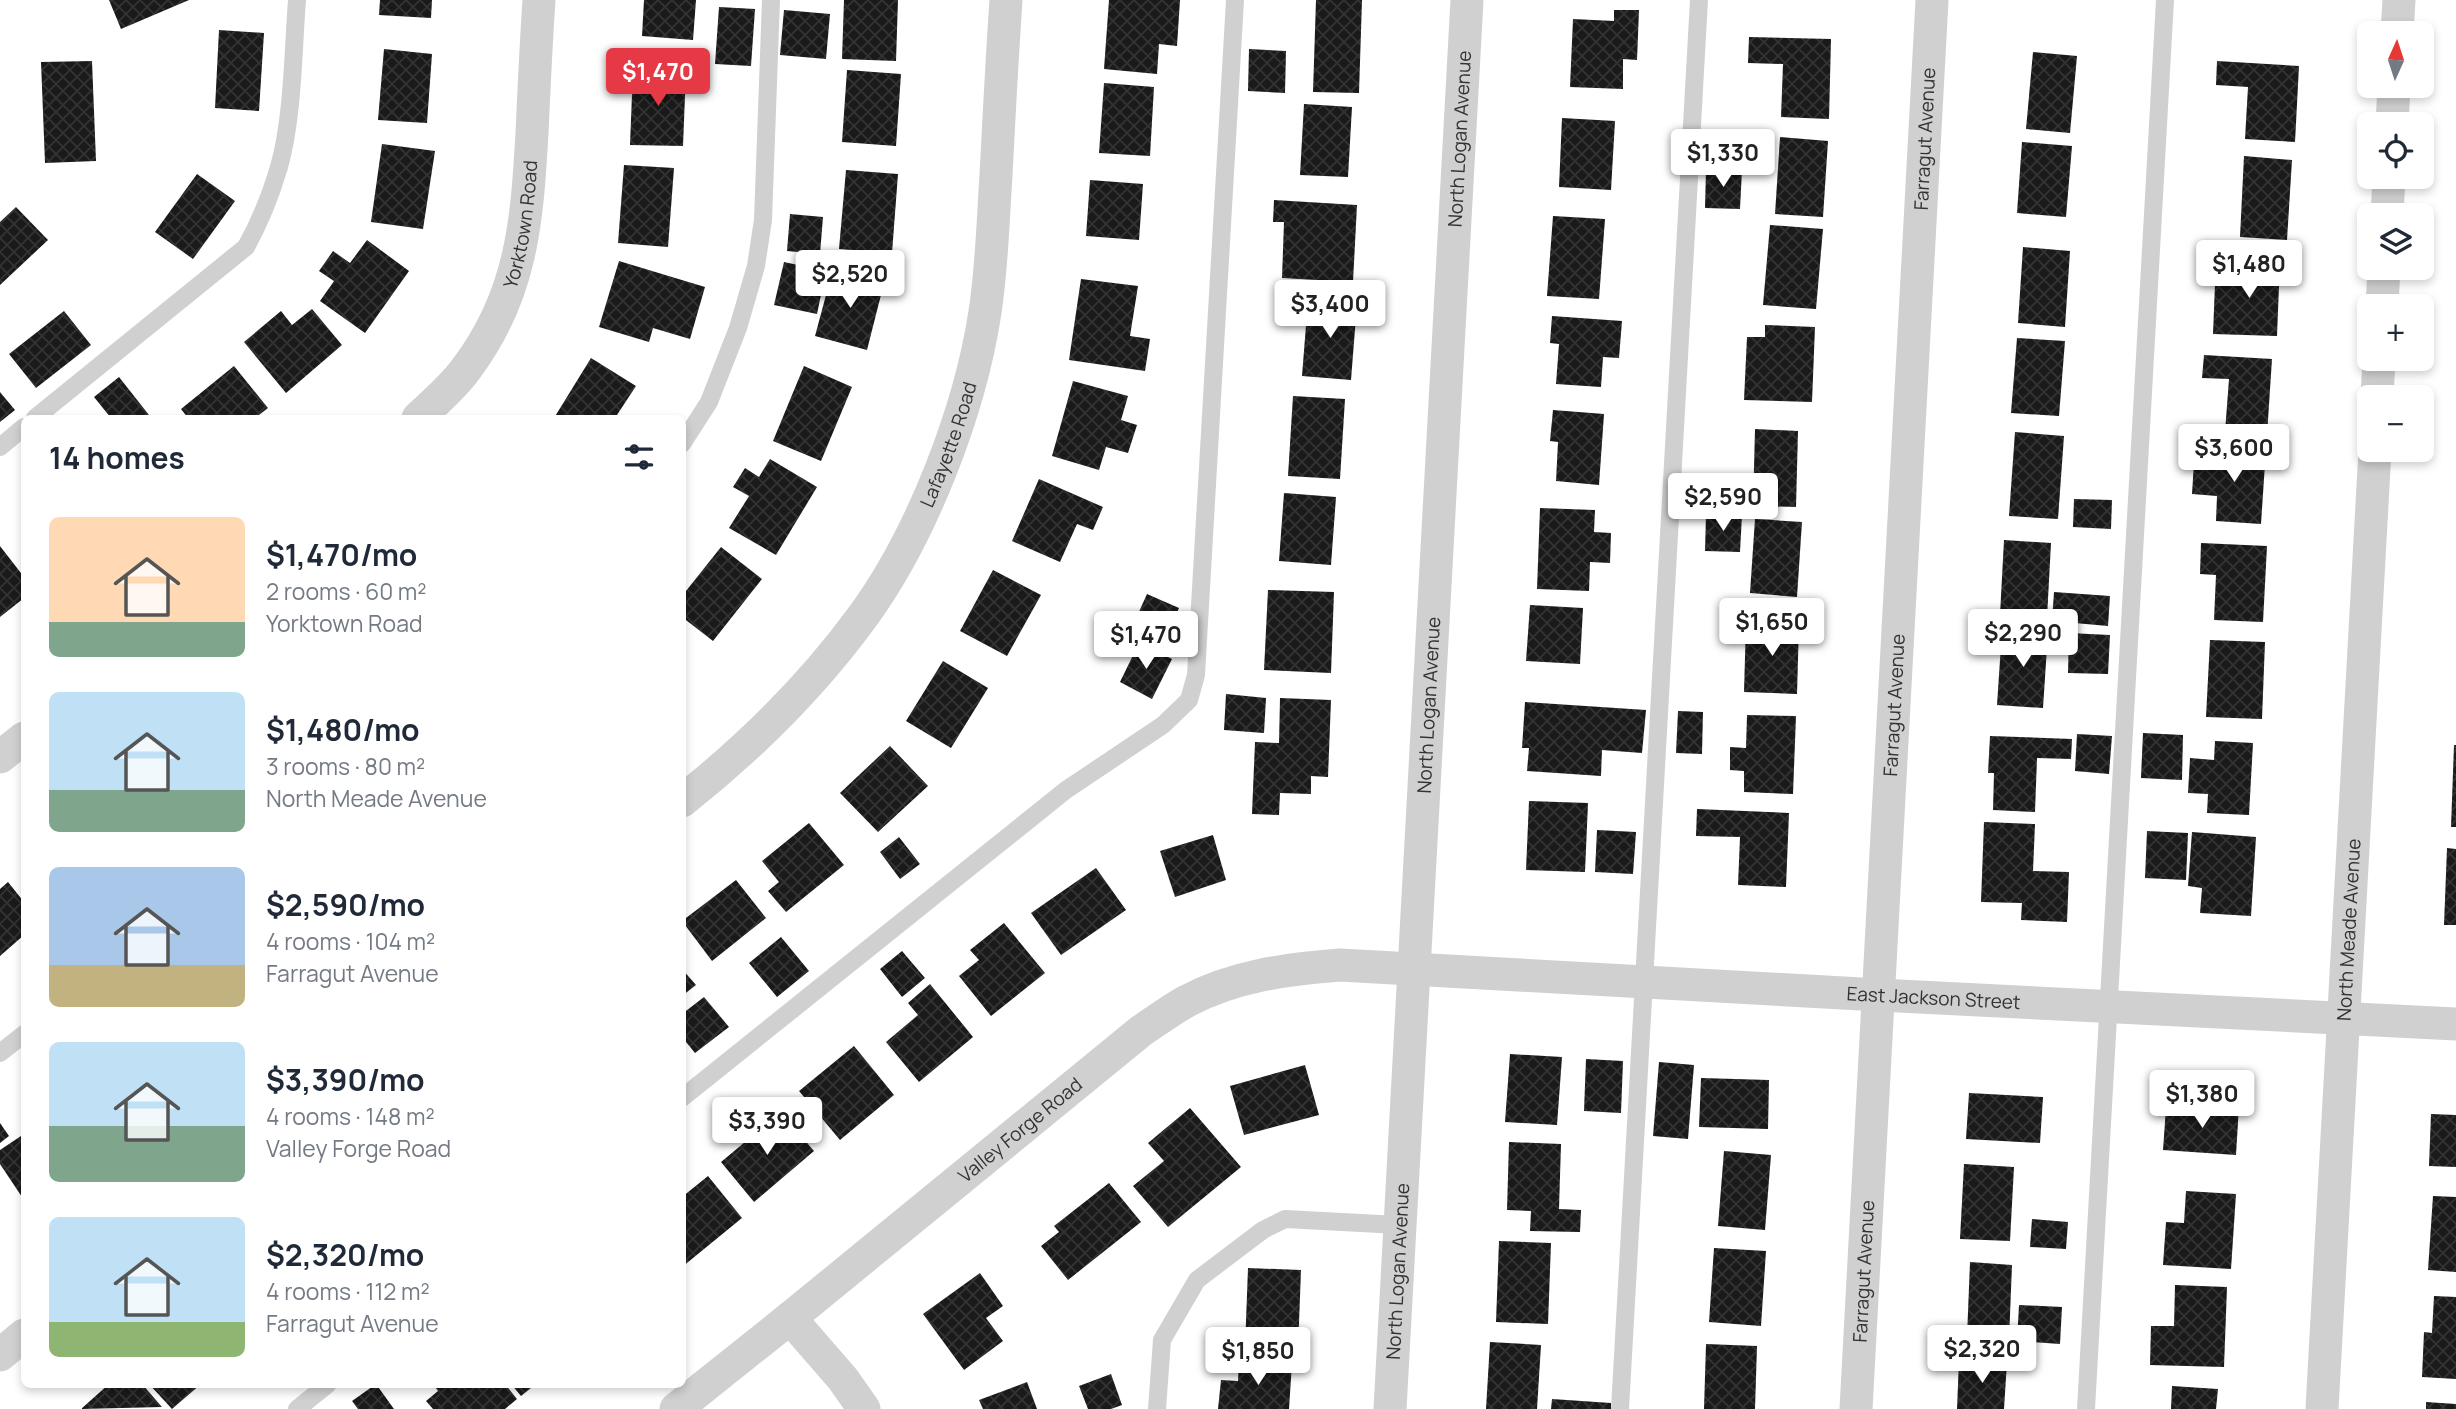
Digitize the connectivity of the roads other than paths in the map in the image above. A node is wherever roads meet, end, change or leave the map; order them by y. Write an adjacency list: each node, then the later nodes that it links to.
1 (297, 0): 12 (lane)
2 (539, 0): 13 (street, Yorktown Road)
3 (771, 0): 15 (lane)
4 (1006, 0): 20 (street, Lafayette Road)
5 (1235, 0): 29 (lane)
6 (1467, 0): 21 (street, North Logan Avenue)
7 (1699, 0): 22 (lane)
8 (1932, 0): 23 (street, Farragut Avenue)
9 (2165, 0): 24 (lane)
10 (2399, 0): 11 (street)
11 (2398, 21)
12 (39, 415)
13 (421, 415)
14 (21, 430): 16 (lane)
15 (686, 438)
16 (0, 447)
17 (2374, 462): 25 (street, North Meade Avenue)
18 (21, 740): 19 (street)
19 (0, 757)
20 (686, 798)
21 (1413, 969): 22 (street, East Jackson Street); 30 (street, North Logan Avenue); 31 (street, Valley Forge Road)
22 (1642, 982): 23 (street, East Jackson Street); 40 (lane)
23 (1879, 995): 24 (street, East Jackson Street); 41 (street, Farragut Avenue)
24 (2108, 1006): 25 (street, East Jackson Street); 42 (lane)
25 (2345, 1018): 26 (street, East Jackson Street); 43 (street, North Meade Avenue)
26 (2456, 1024)
27 (21, 1036): 28 (lane)
28 (0, 1053)
29 (686, 1095)
30 (1399, 1225): 38 (lane); 39 (street, North Logan Avenue)
31 (790, 1318): 36 (street, Valley Forge Road); 37 (street)
32 (21, 1338): 33 (street)
33 (0, 1355)
34 (323, 1388): 35 (lane)
35 (297, 1409)
36 (676, 1409)
37 (864, 1409)
38 (1157, 1409)
39 (1390, 1409)
40 (1619, 1409)
41 (1856, 1409)
42 (2085, 1409)
43 (2322, 1409)

